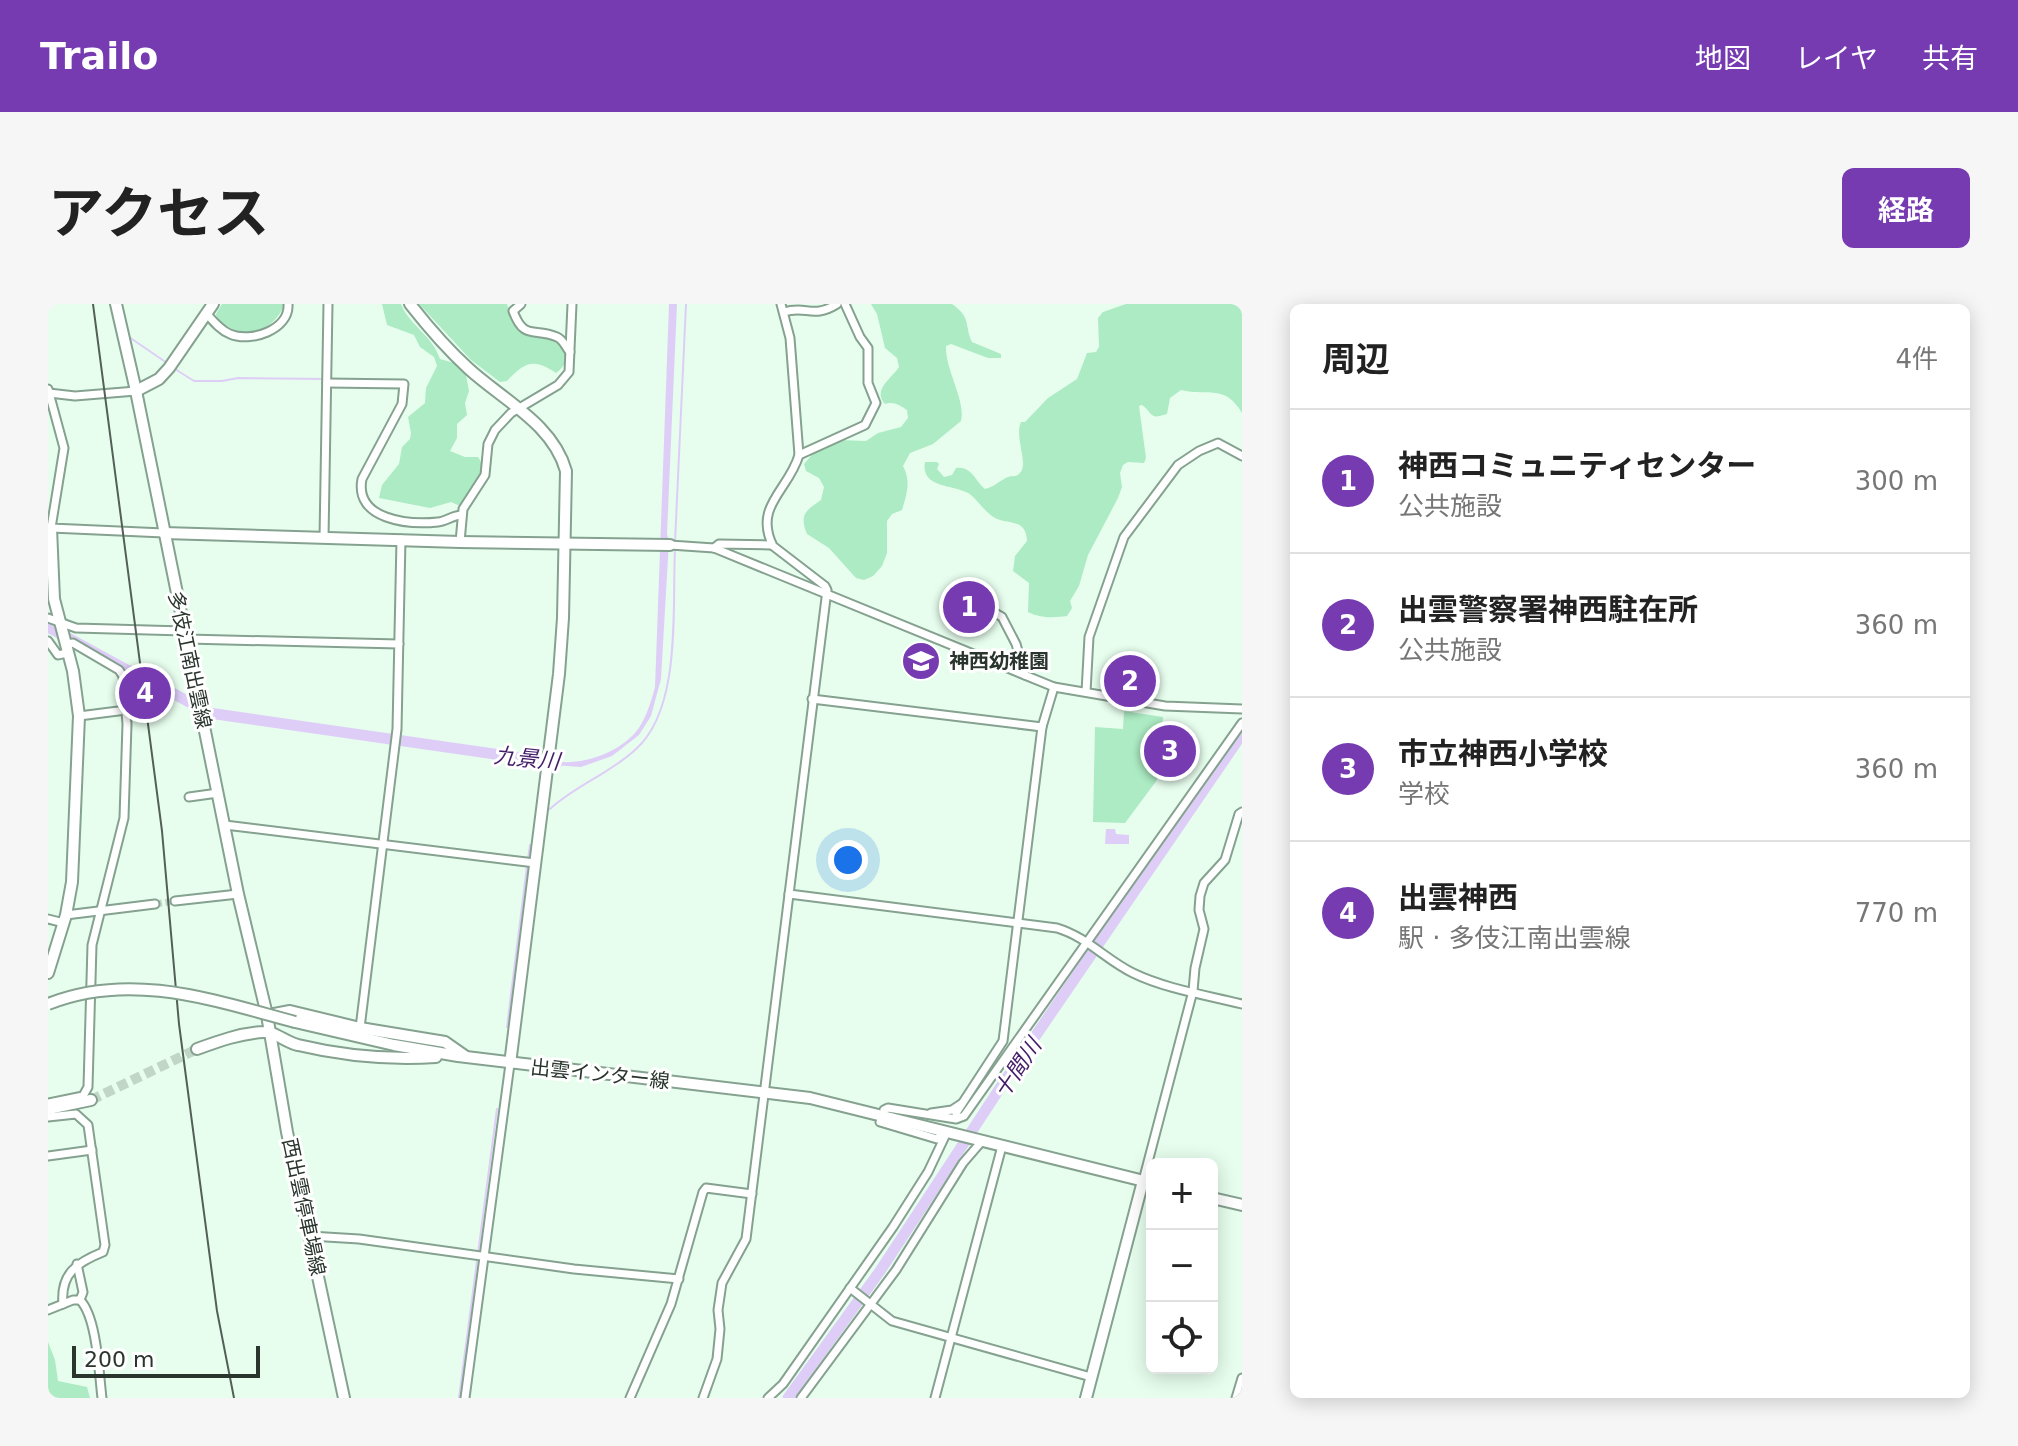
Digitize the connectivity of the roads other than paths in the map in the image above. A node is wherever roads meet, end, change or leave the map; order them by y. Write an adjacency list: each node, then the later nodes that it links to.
1 (116, 304): 14 (main road, 多伎江南出雲線)
2 (288, 304): 10 (street)
3 (328, 304): 12 (street)
4 (410, 304): 15 (main road)
5 (521, 304): 11 (street)
6 (572, 304): 11 (street)
7 (837, 304): 9 (street)
8 (845, 304): 16 (street)
9 (782, 308): 16 (street)
10 (209, 309): 14 (main road)
11 (570, 352): 15 (street)
12 (327, 383): 18 (street); 21 (street)
13 (49, 391): 14 (street); 19 (street)
14 (136, 391): 20 (main road, 多伎江南出雲線)
15 (517, 409): 18 (street); 24 (main road)
16 (799, 455): 26 (street)
17 (1242, 456): 37 (street)
18 (462, 515): 23 (street)
19 (51, 528): 20 (street); 30 (main road)
20 (164, 533): 21 (main road); 31 (main road, 多伎江南出雲線)
21 (324, 538): 22 (main road)
22 (401, 539): 23 (main road); 33 (street)
23 (460, 542): 24 (main road)
24 (565, 543): 25 (main road); 49 (main road)
25 (670, 545): 27 (street)
26 (771, 545): 27 (street); 28 (street)
27 (714, 548): 28 (street)
28 (826, 593): 35 (street); 38 (street)
29 (973, 600): 35 (street)
30 (53, 620): 31 (street); 34 (main road)
31 (186, 635): 33 (street); 44 (main road, 多伎江南出雲線)
32 (48, 641): 34 (street)
33 (399, 644): 48 (street)
34 (66, 648): 40 (street); 41 (main road)
35 (1025, 675): 36 (street)
36 (1054, 687): 37 (street); 43 (street)
37 (1086, 692): 39 (street)
38 (812, 699): 43 (street); 51 (street)
39 (1242, 709)
40 (126, 710): 41 (street); 54 (street)
41 (79, 716): 56 (main road)
42 (1242, 723): 58 (street)
43 (1042, 727): 57 (street)
44 (218, 793): 45 (street); 47 (main road, 多伎江南出雲線)
45 (189, 797)
46 (1242, 812): 60 (street)
47 (225, 825): 48 (street); 50 (main road, 多伎江南出雲線)
48 (383, 845): 49 (street); 64 (street)
49 (535, 863): 70 (main road)
50 (238, 894): 52 (street); 63 (main road, 多伎江南出雲線)
51 (789, 894): 57 (street); 71 (street)
52 (175, 901)
53 (155, 904): 54 (street)
54 (100, 911): 56 (street); 74 (street)
55 (48, 919): 56 (street)
56 (65, 919): 59 (main road)
57 (1017, 923): 58 (street); 73 (street)
58 (1087, 942): 60 (street); 77 (street)
59 (48, 973)
60 (1193, 991): 62 (street); 85 (street)
61 (48, 1004): 68 (main road, 出雲インター線, bridge)
62 (1242, 1004)
63 (267, 1015): 64 (main road); 65 (main road, 西出雲停車場線)
64 (360, 1028): 68 (main road)
65 (268, 1031): 66 (main road); 67 (main road); 69 (main road, 西出雲停車場線)
66 (294, 1045): 68 (main road); 69 (main road)
67 (197, 1049)
68 (462, 1057): 70 (main road, 出雲インター線)
69 (274, 1058): 91 (main road, 西出雲停車場線)
70 (510, 1064): 71 (main road, 出雲インター線); 92 (street)
71 (765, 1092): 80 (main road, 出雲インター線); 88 (street)
72 (91, 1100): 74 (main road)
73 (963, 1103): 76 (street); 77 (street)
74 (48, 1106)
75 (884, 1110): 77 (street)
76 (956, 1113)
77 (925, 1114)
78 (48, 1117): 83 (street)
79 (880, 1122): 80 (street)
80 (947, 1134): 81 (main road, 出雲インター線); 95 (street)
81 (980, 1140): 82 (main road, 出雲インター線); 97 (street)
82 (1002, 1146): 86 (main road, 出雲インター線); 100 (street)
83 (92, 1150): 84 (street); 93 (street)
84 (48, 1156)
85 (1154, 1158)
86 (1146, 1182)
87 (1146, 1189): 101 (main road)
88 (752, 1194): 94 (street); 107 (street)
89 (1218, 1199): 90 (main road)
90 (1242, 1205)
91 (310, 1236): 92 (street); 104 (main road, 西出雲停車場線)
92 (484, 1256): 94 (street); 105 (street)
93 (77, 1264): 96 (street); 98 (street)
94 (679, 1279): 106 (street)
95 (852, 1289): 97 (street); 108 (street)
96 (80, 1300): 98 (street); 103 (street)
97 (870, 1303): 100 (street); 109 (street)
98 (63, 1304): 99 (street)
99 (48, 1310)
100 (952, 1336): 101 (street); 110 (street)
101 (1091, 1377): 111 (main road)
102 (1242, 1378): 112 (street)
103 (102, 1398)
104 (344, 1398)
105 (465, 1398)
106 (630, 1398)
107 (703, 1398)
108 (768, 1398)
109 (801, 1398)
110 (935, 1398)
111 (1086, 1398)
112 (1236, 1398)

